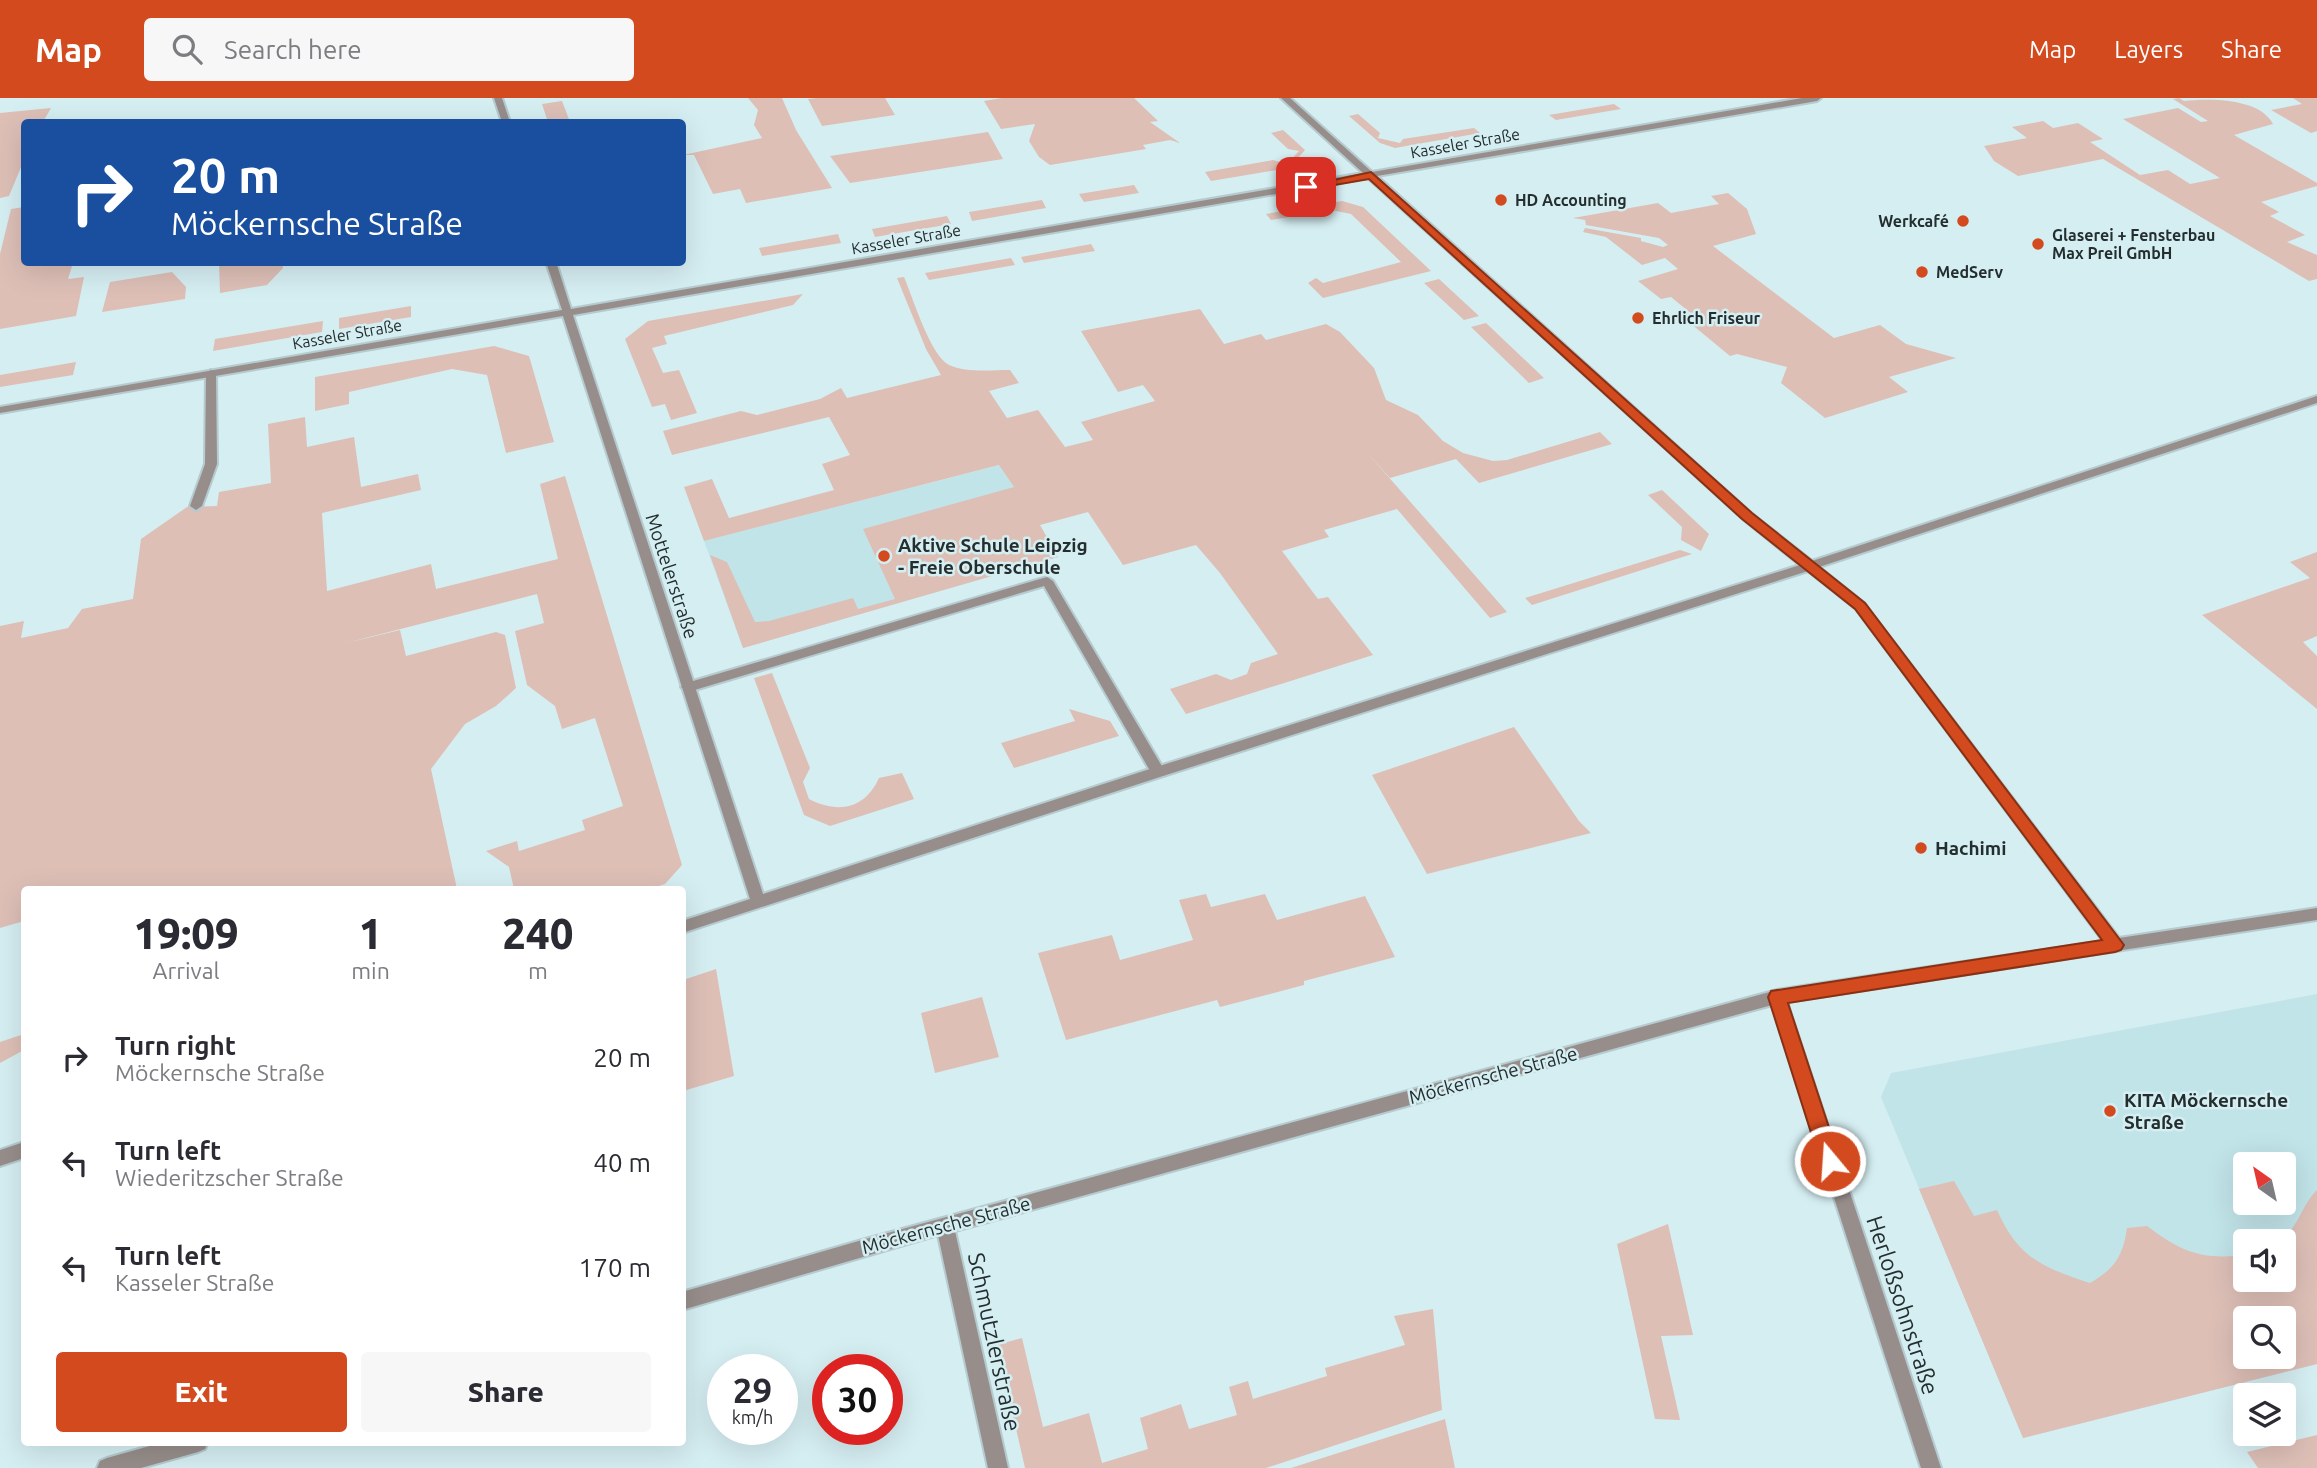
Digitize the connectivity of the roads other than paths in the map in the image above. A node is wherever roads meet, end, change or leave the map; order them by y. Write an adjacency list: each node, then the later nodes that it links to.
1 (498, 98): 4 (street)
2 (1285, 98): 5 (street)
3 (1817, 98): 5 (street, Kasseler Straße)
4 (505, 119)
5 (1371, 175): 7 (street, Kasseler Straße); 12 (street)
6 (552, 266): 7 (street, Mottelerstraße)
7 (566, 313): 8 (street, Kasseler Straße); 13 (street, Mottelerstraße)
8 (212, 373): 10 (street, Kasseler Straße); 11 (street)
9 (2317, 400): 12 (street)
10 (0, 410)
11 (196, 506)
12 (1810, 566): 14 (street); 18 (street)
13 (688, 687): 14 (street); 15 (street, Mottelerstraße)
14 (1158, 772): 15 (street)
15 (758, 901): 17 (street)
16 (2317, 914): 18 (street, Möckernsche Straße)
17 (686, 926)
18 (2115, 945): 19 (street, Möckernsche Straße)
19 (1777, 997): 22 (street, Möckernsche Straße); 27 (street, Herloßsohnstraße)
20 (21, 1151): 21 (street)
21 (0, 1158)
22 (945, 1226): 23 (street, Möckernsche Straße); 26 (street, Schmutzlerstraße)
23 (686, 1300)
24 (184, 1446): 25 (street)
25 (107, 1468)
26 (998, 1468)
27 (1931, 1468)

